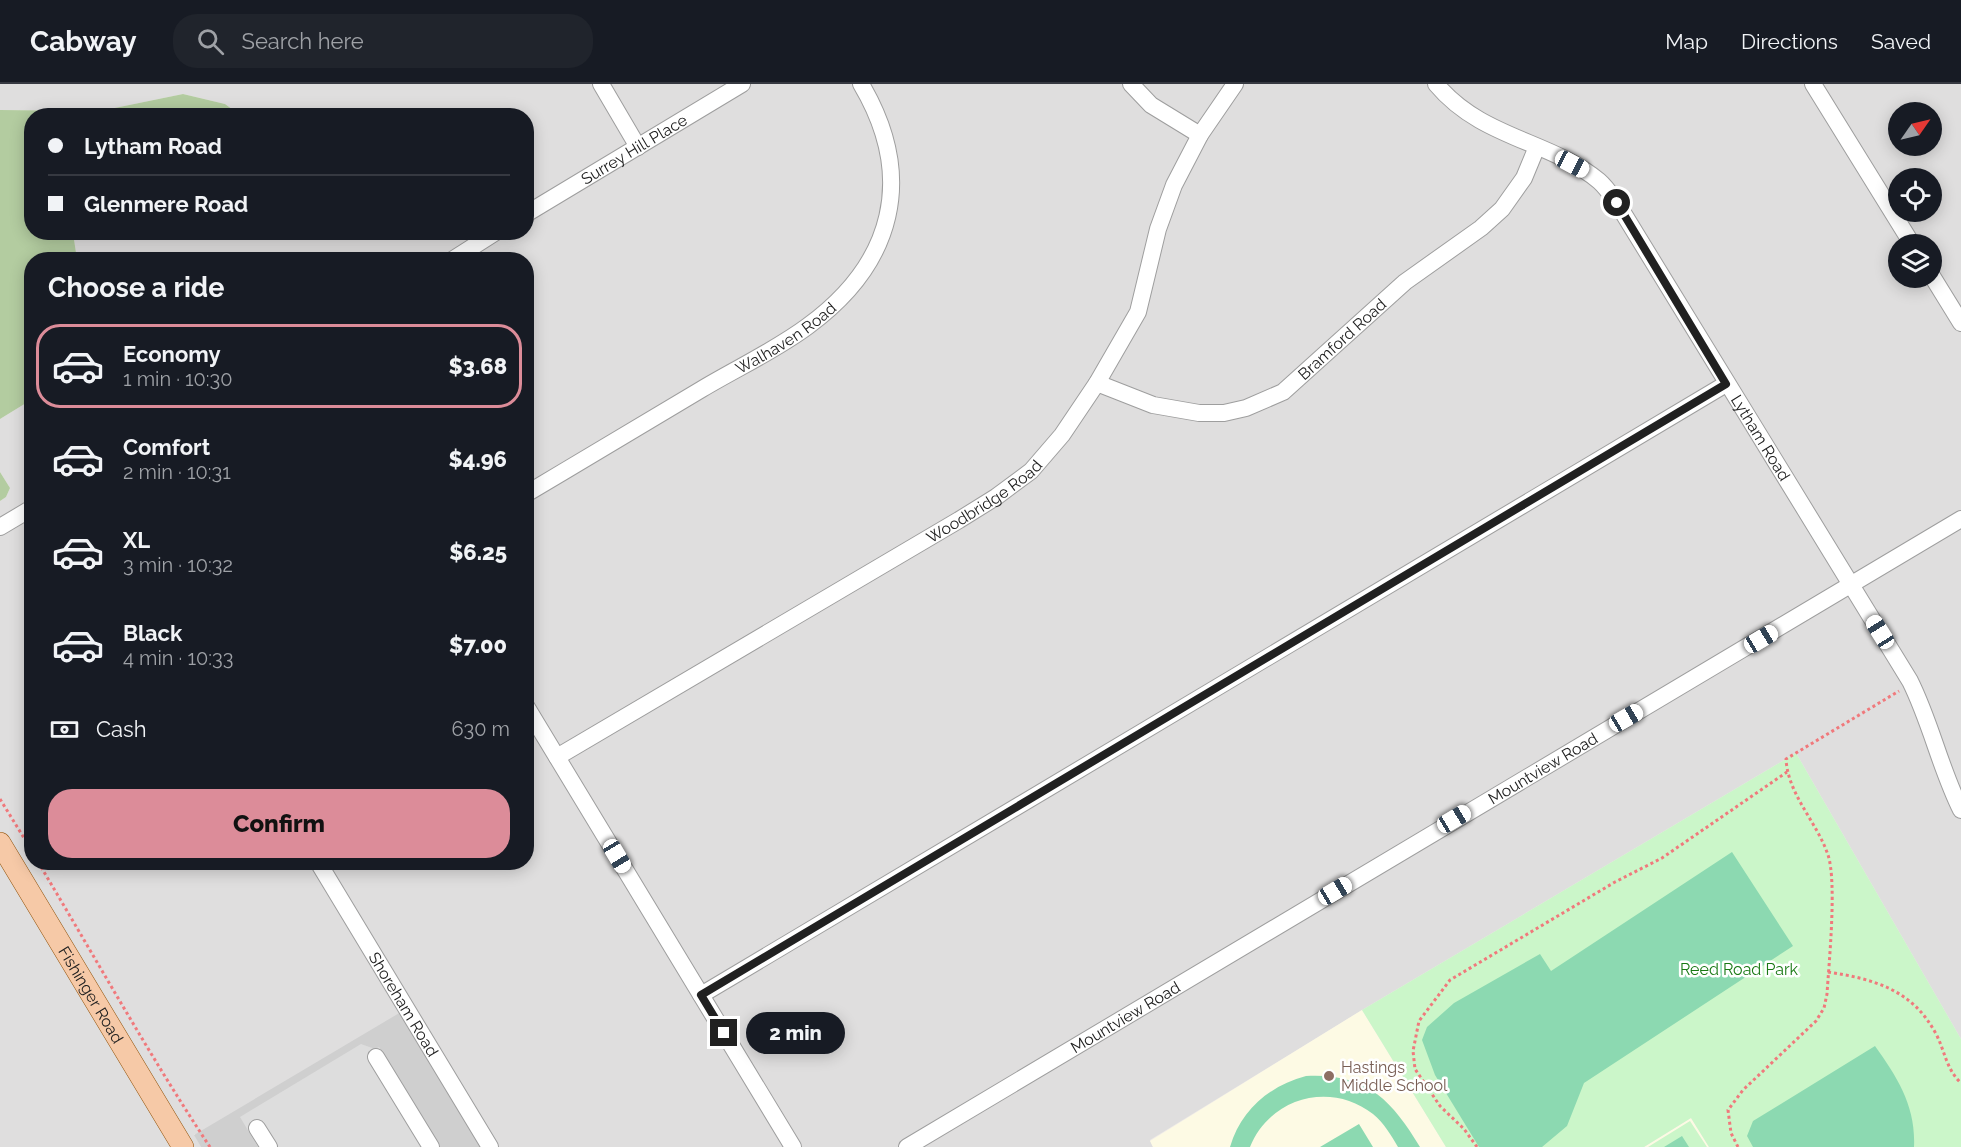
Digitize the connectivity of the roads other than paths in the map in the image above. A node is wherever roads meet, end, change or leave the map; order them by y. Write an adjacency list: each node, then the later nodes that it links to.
1 (601, 84): 9 (street)
2 (742, 84): 9 (street, Surrey Hill Place)
3 (861, 84): 19 (street, Walhaven Road)
4 (1131, 84): 8 (street)
5 (1235, 84): 8 (street, Woodbridge Road)
6 (1436, 84): 10 (street, Lytham Road)
7 (1813, 84): 12 (street)
8 (1200, 135): 17 (street, Woodbridge Road)
9 (638, 147): 11 (street, Surrey Hill Place)
10 (1536, 148): 17 (street, Bramford Road); 18 (street, Lytham Road)
11 (534, 209)
12 (1906, 234)
13 (483, 240): 14 (street)
14 (465, 252)
15 (1939, 288): 16 (street)
16 (1961, 323)
17 (1097, 382): 25 (street, Woodbridge Road)
18 (1726, 384): 23 (street, Lytham Road); 30 (street)
19 (534, 489)
20 (24, 513): 22 (street)
21 (1961, 519): 23 (street, Mountview Road)
22 (0, 527)
23 (1851, 585): 26 (street, Lytham Road); 38 (street, Mountview Road)
24 (534, 719): 25 (street)
25 (557, 757): 30 (street)
26 (1956, 788): 27 (street, Lytham Road)
27 (1961, 810)
28 (0, 843): 33 (main road, Fishinger Road)
29 (323, 870): 36 (street, Shoreham Road)
30 (701, 995): 37 (street)
31 (376, 1057): 35 (street)
32 (257, 1128): 34 (street)
33 (183, 1147)
34 (269, 1147)
35 (431, 1147)
36 (490, 1147)
37 (793, 1147)
38 (907, 1147)

